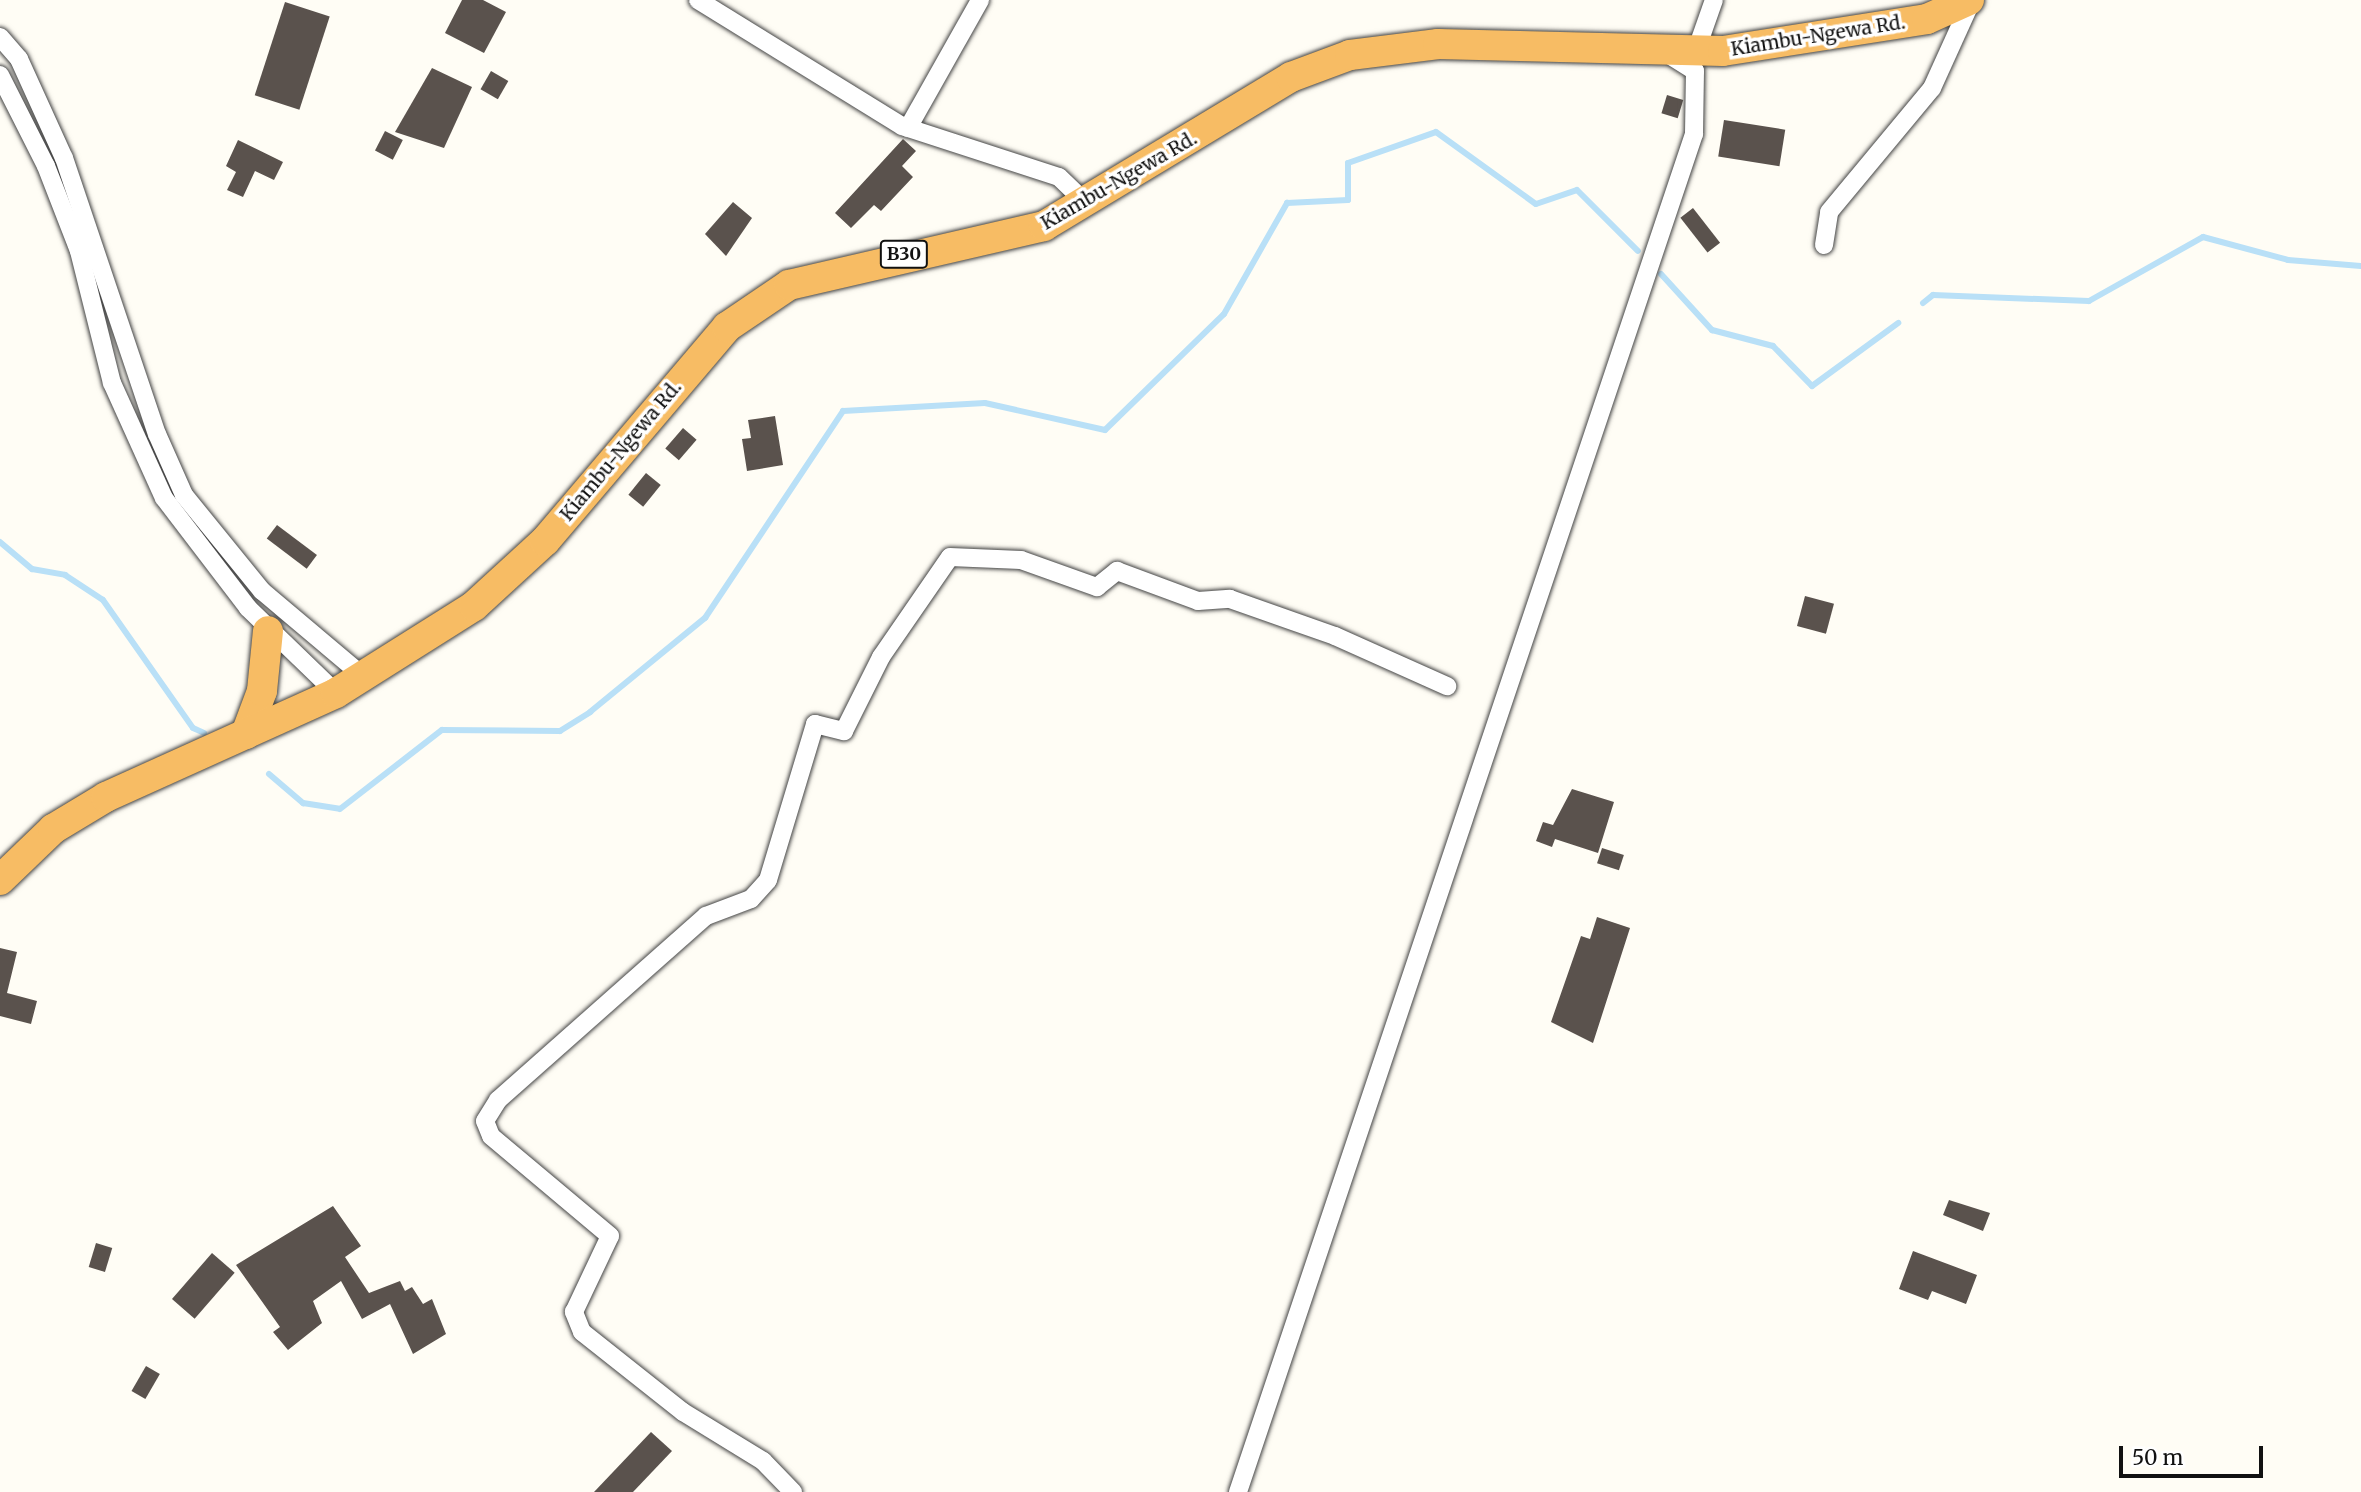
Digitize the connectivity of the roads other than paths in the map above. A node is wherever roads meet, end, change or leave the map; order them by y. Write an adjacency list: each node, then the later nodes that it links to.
1 (698, 0): 9 (street)
2 (980, 0): 9 (street)
3 (1714, 0): 7 (street)
4 (1971, 0): 7 (highway, Kiambu-Ngewa Rd. / B30); 11 (street)
5 (0, 37): 13 (street)
6 (1658, 50): 7 (highway, Kiambu-Ngewa Rd. / B30); 10 (highway, Kiambu-Ngewa Rd. / B30); 19 (street)
7 (1696, 51)
8 (0, 75): 12 (street)
9 (908, 128): 10 (street)
10 (1087, 204): 13 (highway, Kiambu-Ngewa Rd. / B30)
11 (1824, 245)
12 (268, 631): 15 (street); 16 (highway)
13 (363, 676): 15 (highway, Kiambu-Ngewa Rd. / B30)
14 (1447, 687): 18 (street)
15 (336, 694): 16 (highway, Kiambu-Ngewa Rd. / B30)
16 (246, 734): 17 (highway, Kiambu-Ngewa Rd. / B30)
17 (0, 880)
18 (793, 1492)
19 (1238, 1492)

